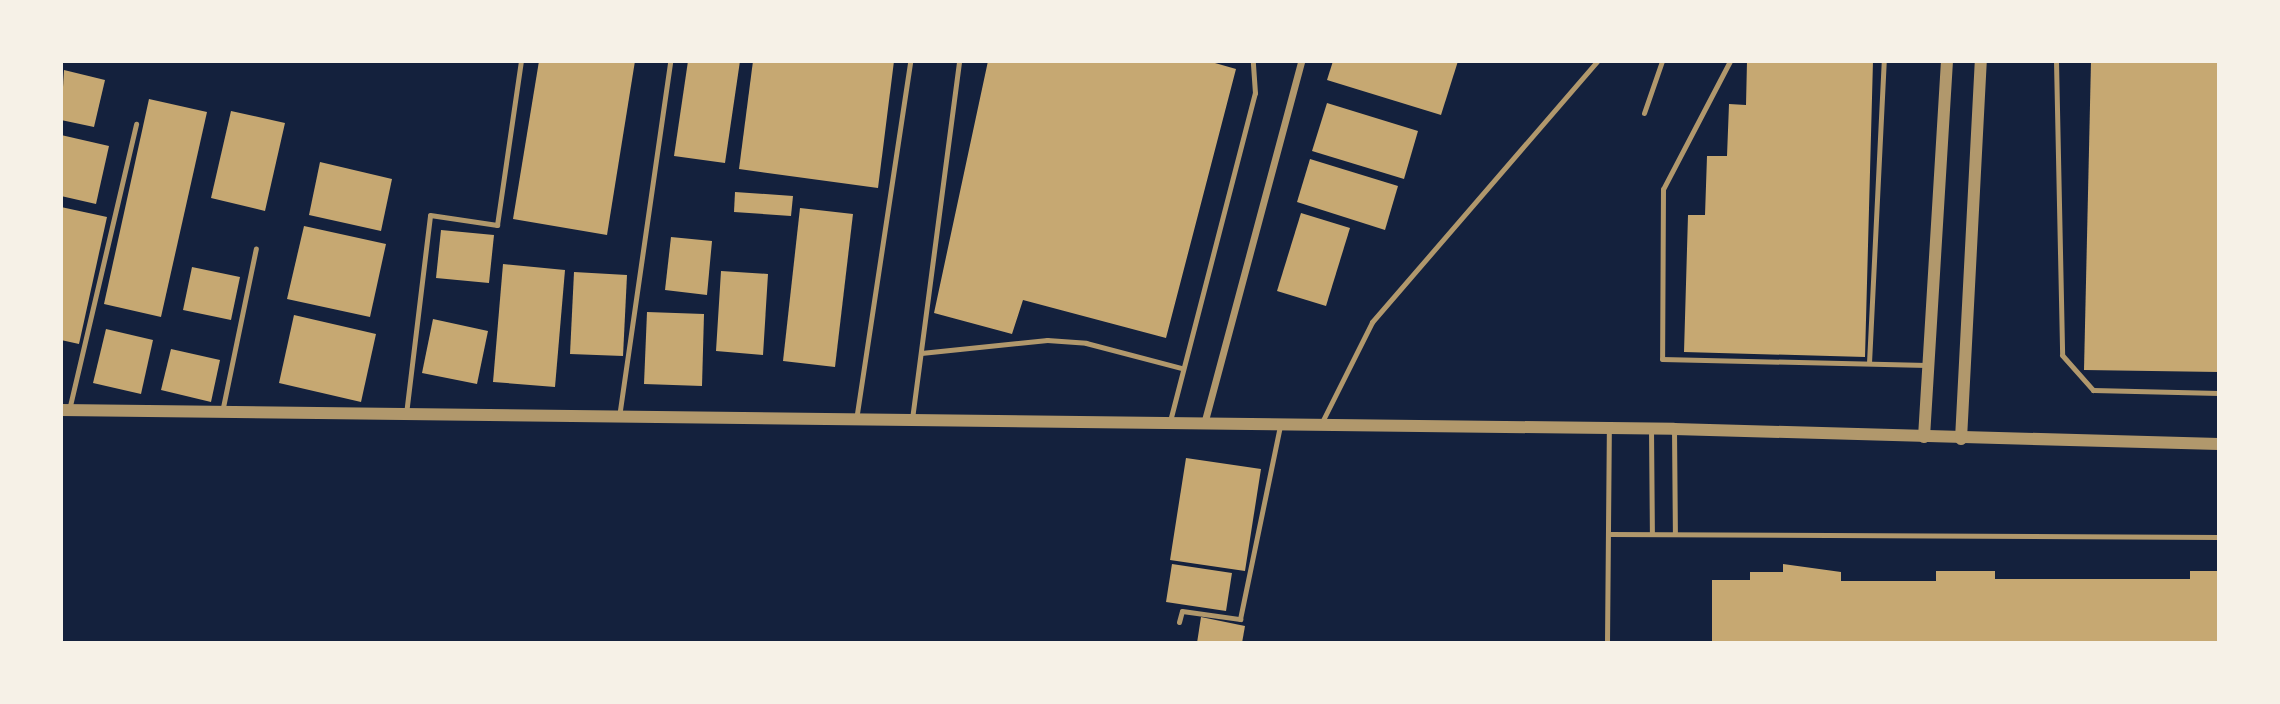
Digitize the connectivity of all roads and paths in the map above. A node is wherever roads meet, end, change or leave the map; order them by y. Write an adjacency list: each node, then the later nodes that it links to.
1 (521, 61): 24 (lane)
2 (670, 61): 25 (lane)
3 (910, 61): 26 (lane)
4 (959, 61): 17 (lane)
5 (1253, 61): 20 (lane)
6 (1301, 61): 29 (street)
7 (1597, 61): 31 (lane)
8 (1662, 61): 14 (lane)
9 (1730, 61): 18 (lane)
10 (1884, 61): 18 (lane)
11 (1947, 61): 19 (street)
12 (1980, 61): 36 (street)
13 (2056, 61): 21 (lane)
14 (1644, 113)
15 (136, 124): 22 (lane)
16 (256, 248): 23 (lane)
17 (921, 353): 20 (lane); 27 (lane)
18 (1869, 363): 19 (lane)
19 (1927, 365): 35 (street)
20 (1181, 368): 28 (lane)
21 (2219, 393)
22 (65, 410): 23 (street)
23 (222, 412): 24 (street)
24 (406, 414): 25 (street)
25 (619, 417): 26 (street)
26 (856, 420): 27 (street)
27 (912, 420): 28 (street)
28 (1169, 424): 29 (street)
29 (1204, 424): 30 (street)
30 (1280, 425): 31 (street); 42 (lane)
31 (1320, 425): 32 (street)
32 (1609, 429): 33 (street); 38 (lane)
33 (1651, 429): 34 (street); 39 (lane)
34 (1674, 429): 35 (street); 40 (lane)
35 (1924, 436): 36 (street)
36 (1961, 439): 37 (street)
37 (2219, 444)
38 (1609, 534): 39 (lane); 43 (lane)
39 (1652, 534): 40 (lane)
40 (1675, 534): 41 (lane)
41 (2219, 537)
42 (1179, 622)
43 (1607, 643)

